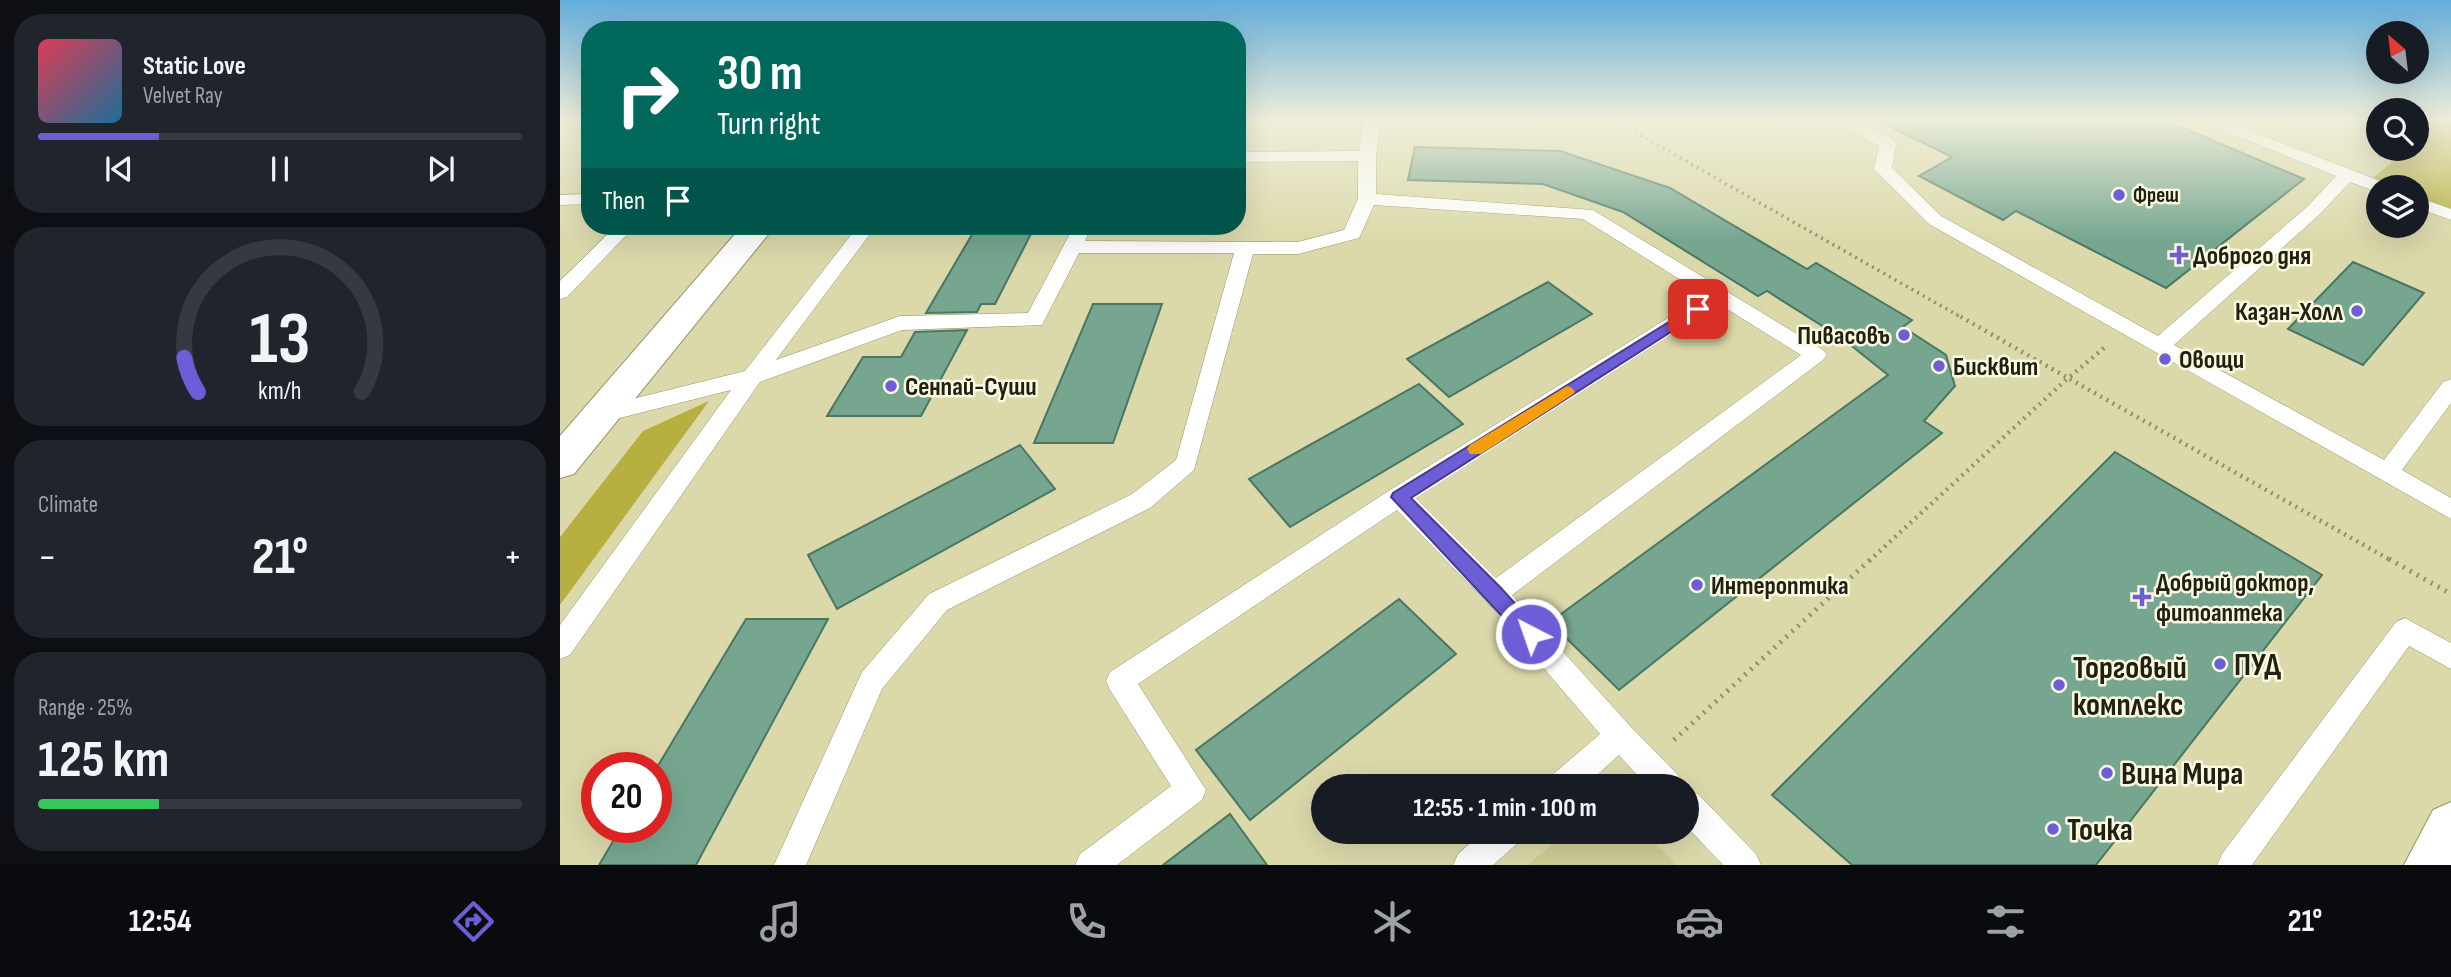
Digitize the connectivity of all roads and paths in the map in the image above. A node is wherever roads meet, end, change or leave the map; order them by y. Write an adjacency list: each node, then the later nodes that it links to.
1 (1367, 159): 8 (lane)
2 (1683, 159): 21 (path)
3 (1885, 159): 18 (lane)
4 (2307, 159): 5 (lane)
5 (2347, 175): 6 (lane); 19 (lane)
6 (2366, 182)
7 (581, 199): 9 (lane)
8 (1367, 199): 15 (lane); 17 (lane)
9 (560, 200)
10 (2429, 207): 11 (lane)
11 (2451, 215)
12 (617, 235): 16 (lane)
13 (751, 235): 23 (main road)
14 (860, 235): 20 (lane)
15 (1245, 247): 20 (lane); 39 (lane)
16 (560, 293)
17 (1720, 295): 26 (lane); 28 (lane)
18 (2129, 327): 19 (lane); 21 (path)
19 (2161, 345): 25 (lane)
20 (752, 377): 23 (lane); 30 (lane)
21 (2068, 378): 29 (path); 35 (path)
22 (2451, 387): 25 (lane)
23 (600, 415): 24 (main road)
24 (560, 463)
25 (2387, 473): 27 (lane)
26 (1399, 497): 28 (lane); 40 (lane)
27 (2451, 509)
28 (1495, 593): 32 (lane)
29 (2451, 594)
30 (560, 647)
31 (2451, 657): 43 (lane)
32 (1620, 736): 33 (lane); 34 (lane)
33 (1576, 774)
34 (1657, 774)
35 (1659, 774)
36 (1699, 817): 42 (lane)
37 (2451, 828): 44 (main road)
38 (1493, 844): 41 (lane)
39 (790, 865)
40 (1091, 865)
41 (1469, 865)
42 (1745, 865)
43 (2233, 865)
44 (2431, 865)

